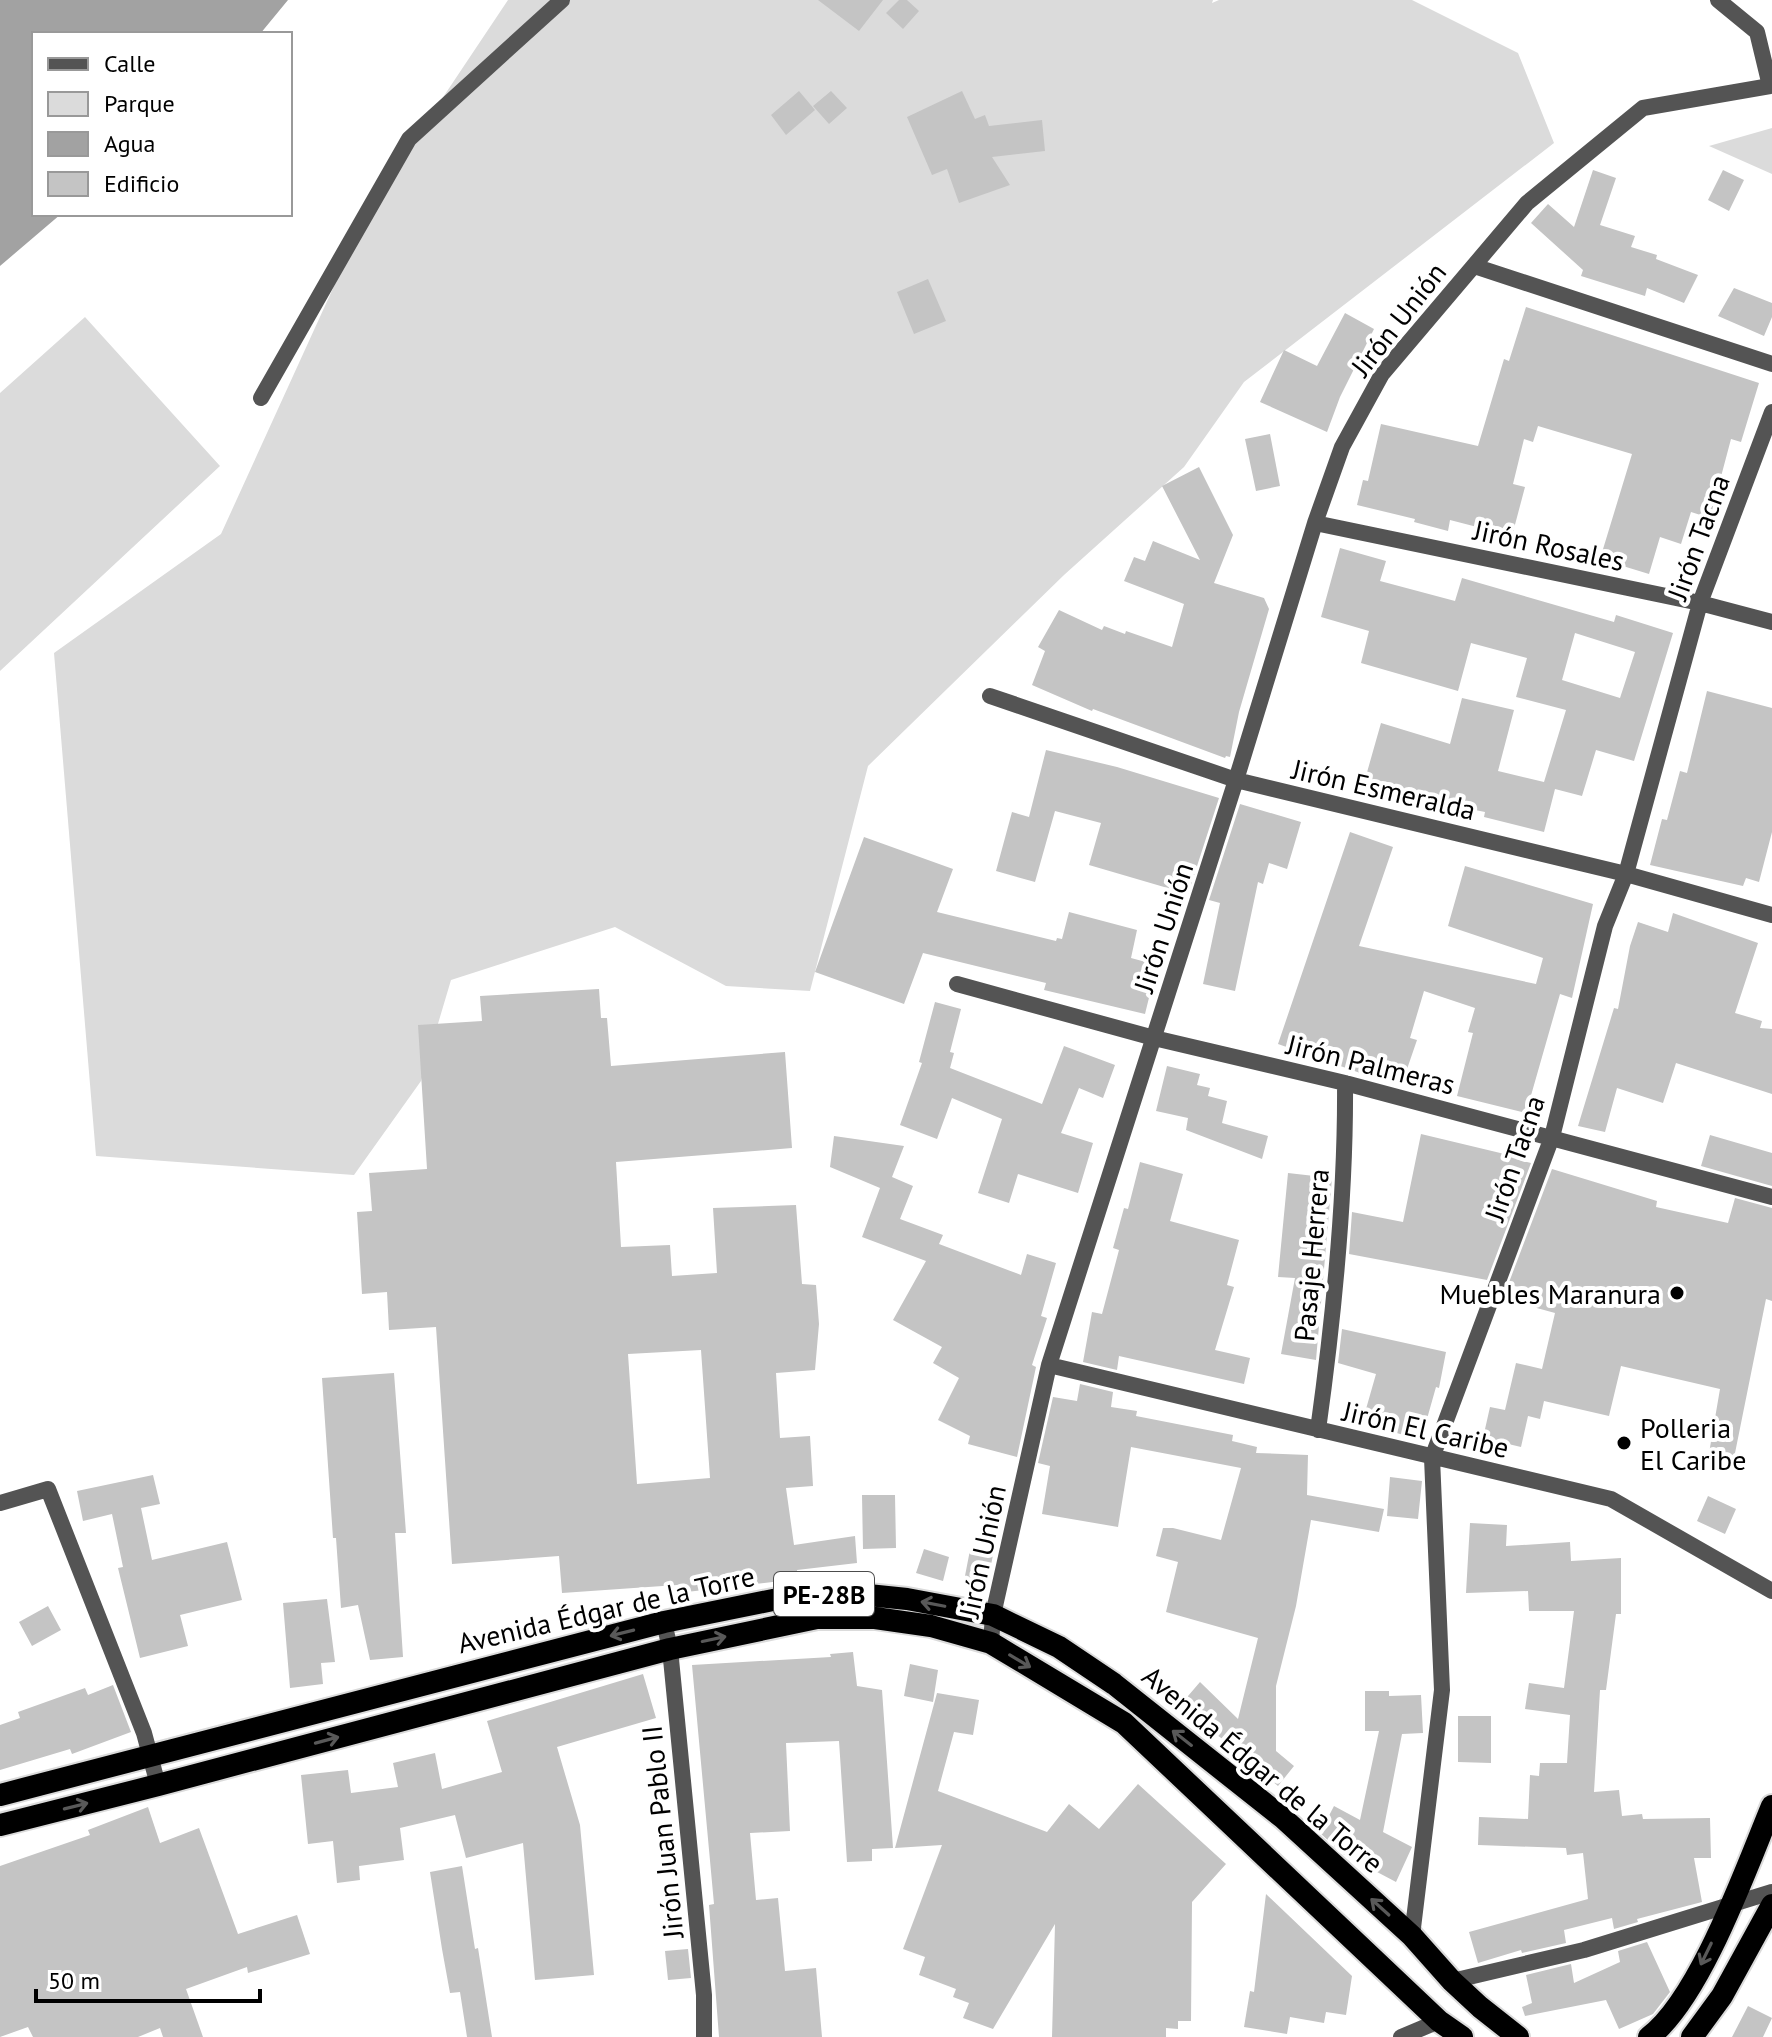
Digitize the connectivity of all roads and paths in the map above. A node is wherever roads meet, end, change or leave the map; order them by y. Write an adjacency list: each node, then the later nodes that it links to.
1 (562, 0): 5 (street)
2 (1718, 0): 3 (street, Jirón Unión)
3 (1474, 266): 4 (street); 7 (street, Jirón Unión)
4 (1772, 364)
5 (261, 398)
6 (1772, 412): 8 (street, Jirón Tacna)
7 (1315, 523): 8 (street, Jirón Rosales); 11 (street, Jirón Unión)
8 (1700, 603): 9 (street, Jirón Rosales); 12 (street, Jirón Tacna)
9 (1772, 622)
10 (990, 696): 11 (street, Jirón Esmeralda)
11 (1236, 780): 12 (street, Jirón Esmeralda); 15 (street, Jirón Unión)
12 (1626, 874): 13 (street, Jirón Esmeralda); 17 (street, Jirón Tacna)
13 (1772, 915)
14 (957, 984): 15 (street, Jirón Palmeras)
15 (1154, 1038): 16 (street, Jirón Palmeras); 19 (street, Jirón Unión)
16 (1345, 1083): 17 (street, Jirón Palmeras); 20 (street, Pasaje Herrera)
17 (1552, 1137): 18 (street, Jirón Palmeras); 21 (street, Jirón Tacna)
18 (1772, 1197)
19 (1049, 1365): 20 (street, Jirón El Caribe); 24 (street, Jirón Unión)
20 (1318, 1430): 21 (street, Jirón El Caribe)
21 (1432, 1458): 23 (street, Jirón El Caribe); 36 (street, Jirón Tacna)
22 (0, 1503): 28 (street)
23 (1772, 1591)
24 (993, 1615): 25 (highway, Avenida Édgar de la Torre / PE-28B, one-way to 25); 26 (street, Jirón Unión); 36 (highway, Avenida Édgar de la Torre / PE-28B, one-way to 24)
25 (664, 1622): 27 (street, Jirón Juan Pablo II); 28 (highway, Avenida Édgar de la Torre / PE-28B, one-way to 28)
26 (991, 1643): 27 (highway, Avenida Édgar de la Torre / PE-28B, one-way to 26); 38 (highway, Avenida Édgar de la Torre / PE-28B, one-way to 38)
27 (670, 1649): 29 (highway, Avenida Édgar de la Torre / PE-28B, one-way to 27); 39 (street, Jirón Juan Pablo II)
28 (150, 1755): 29 (street); 30 (highway, Avenida Édgar de la Torre / PE-28B)
29 (158, 1785): 32 (highway, Avenida Édgar de la Torre / PE-28B, one-way to 29)
30 (0, 1795)
31 (1772, 1806): 34 (highway)
32 (0, 1825)
33 (1772, 1892): 34 (street)
34 (1732, 1902): 37 (street); 43 (highway, one-way to 43)
35 (1772, 1905): 44 (highway)
36 (1412, 1936): 37 (highway, Avenida Édgar de la Torre / PE-28B)
37 (1452, 1981): 42 (highway, Avenida Édgar de la Torre / PE-28B)
38 (1439, 2021): 40 (street); 41 (highway, Avenida Édgar de la Torre / PE-28B)
39 (704, 2037)
40 (1401, 2037)
41 (1462, 2037)
42 (1518, 2037)
43 (1649, 2037)
44 (1692, 2037)

